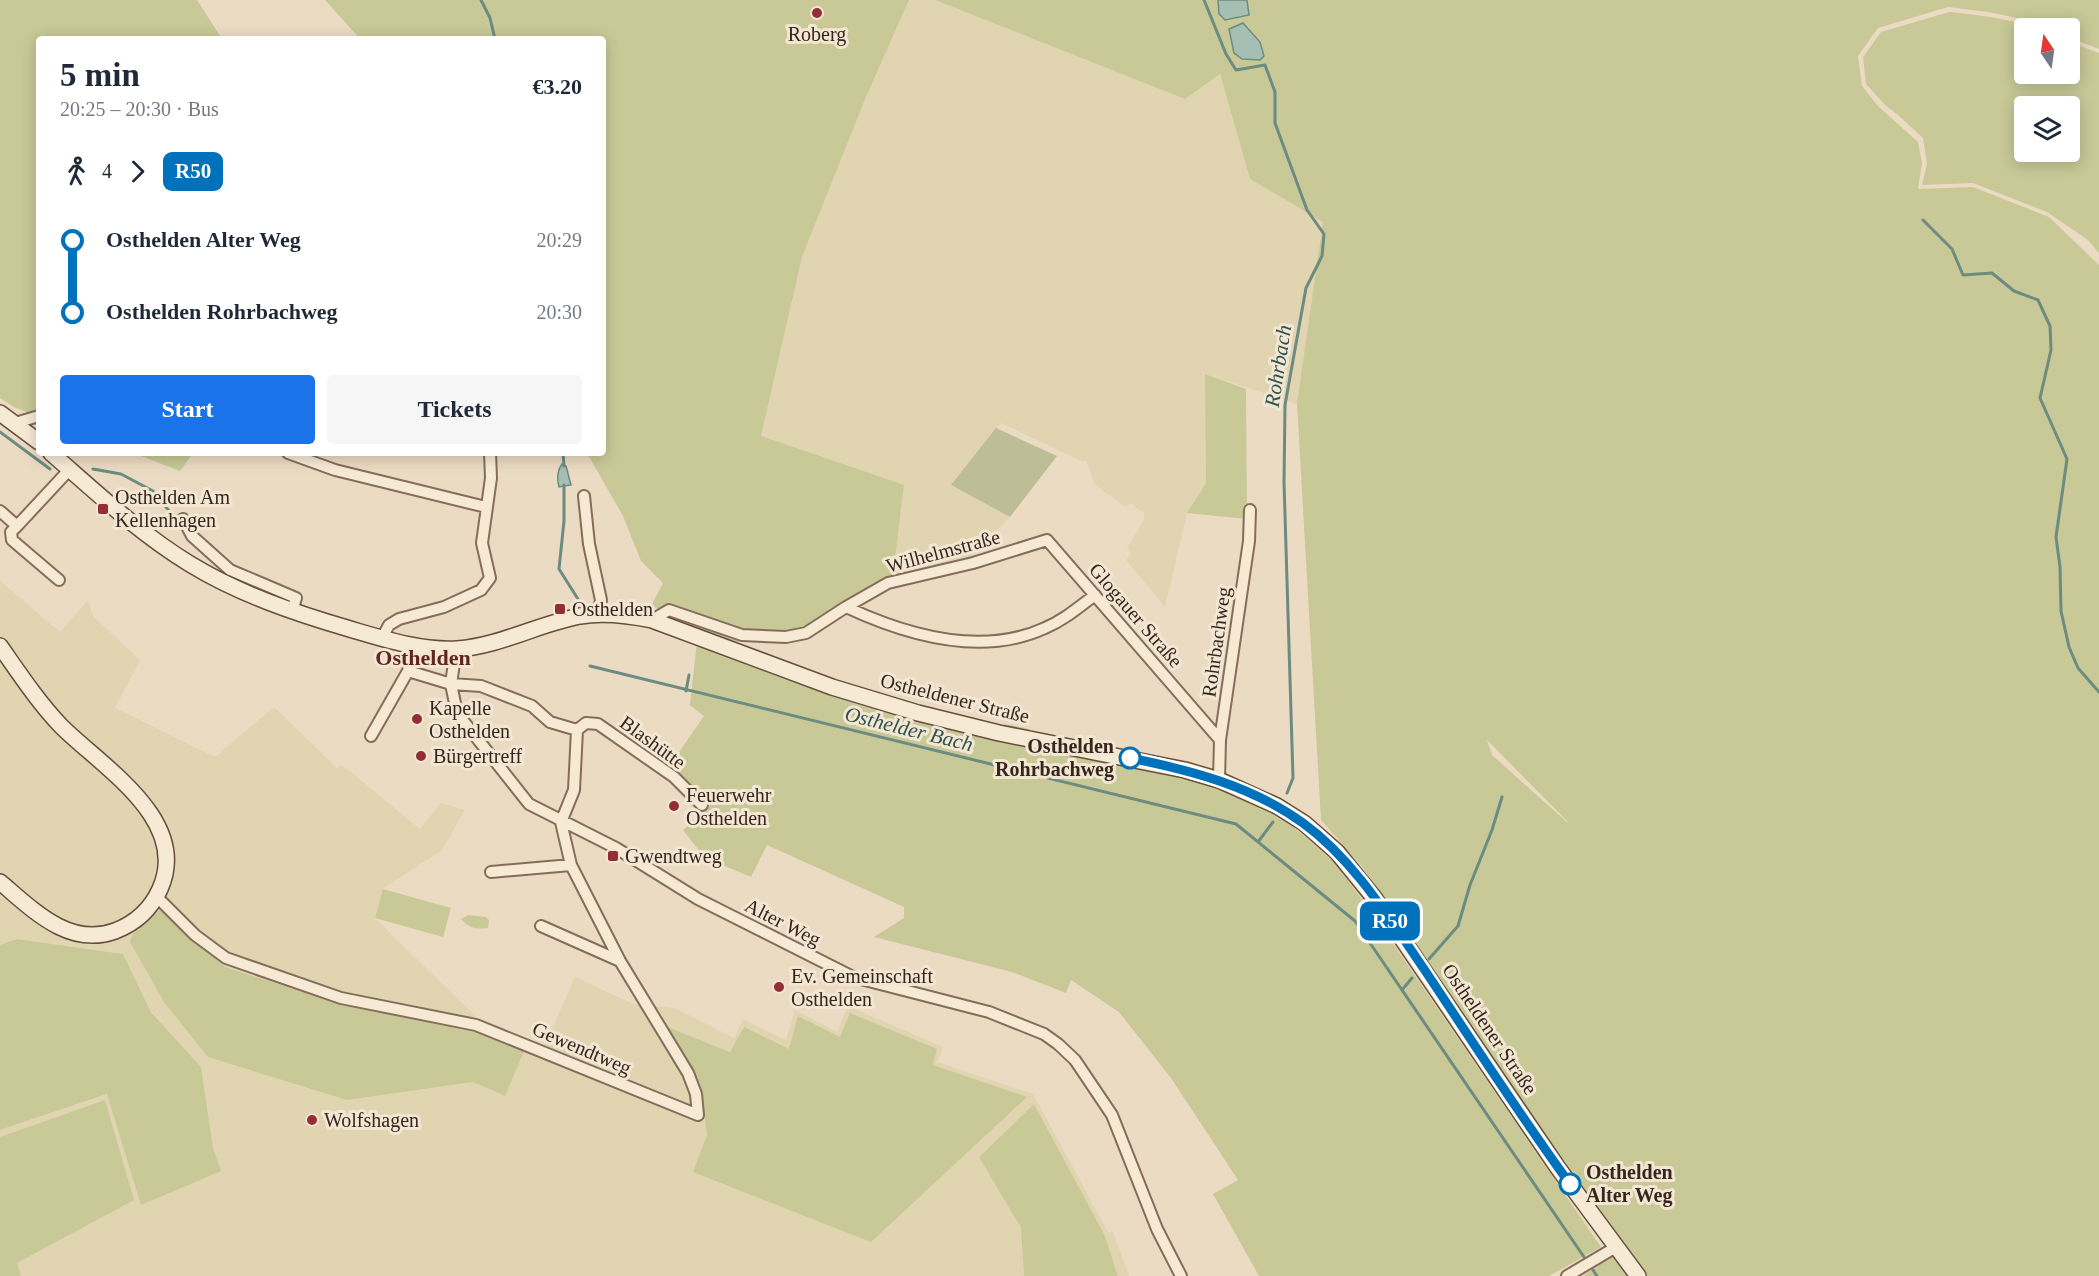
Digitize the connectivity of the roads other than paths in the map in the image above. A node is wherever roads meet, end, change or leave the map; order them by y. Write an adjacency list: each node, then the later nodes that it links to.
1 (0, 413): 3 (main road)
2 (36, 417): 3 (street)
3 (15, 423): 4 (main road)
4 (36, 440)
5 (55, 456): 8 (main road, Ostheldener Straße)
6 (296, 456): 10 (street)
7 (490, 456): 10 (street)
8 (70, 469): 14 (street); 19 (main road, Ostheldener Straße)
9 (584, 496): 20 (street)
10 (486, 507): 22 (street)
11 (1250, 510): 30 (street, Rohrbachweg)
12 (0, 511): 14 (street)
13 (183, 519): 19 (street)
14 (16, 526): 16 (street)
15 (1047, 540): 17 (street, Glogauer Straße); 18 (street, Wilhelmstraße)
16 (59, 580)
17 (1095, 595): 18 (street); 30 (street, Glogauer Straße)
18 (846, 607): 21 (street, Wilhelmstraße)
19 (292, 612): 22 (main road, Ostheldener Straße)
20 (598, 614): 21 (main road, Ostheldener Straße); 25 (main road, Ostheldener Straße)
21 (652, 620): 31 (main road, Ostheldener Straße)
22 (382, 638): 23 (main road, Ostheldener Straße)
23 (414, 645): 25 (main road, Ostheldener Straße); 26 (street)
24 (0, 646): 37 (main road)
25 (456, 649): 27 (street, Alter Weg)
26 (408, 671): 27 (street, Blashütte); 29 (street)
27 (451, 684): 28 (street, Blashütte); 33 (street, Alter Weg)
28 (577, 730): 32 (street, Blashütte); 33 (street)
29 (370, 736)
30 (1220, 740): 31 (street, Rohrbachweg)
31 (1219, 780): 40 (main road, Ostheldener Straße)
32 (702, 805)
33 (561, 822): 34 (street, Gewendtweg); 41 (street, Alter Weg)
34 (571, 865): 35 (street); 39 (street, Gewendtweg)
35 (491, 872)
36 (0, 882): 37 (main road)
37 (157, 897): 39 (street, Gewendtweg)
38 (541, 926): 39 (street)
39 (620, 961)
40 (1616, 1247): 42 (street); 43 (main road, Ostheldener Straße)
41 (1181, 1276)
42 (1567, 1276)
43 (1638, 1276)

